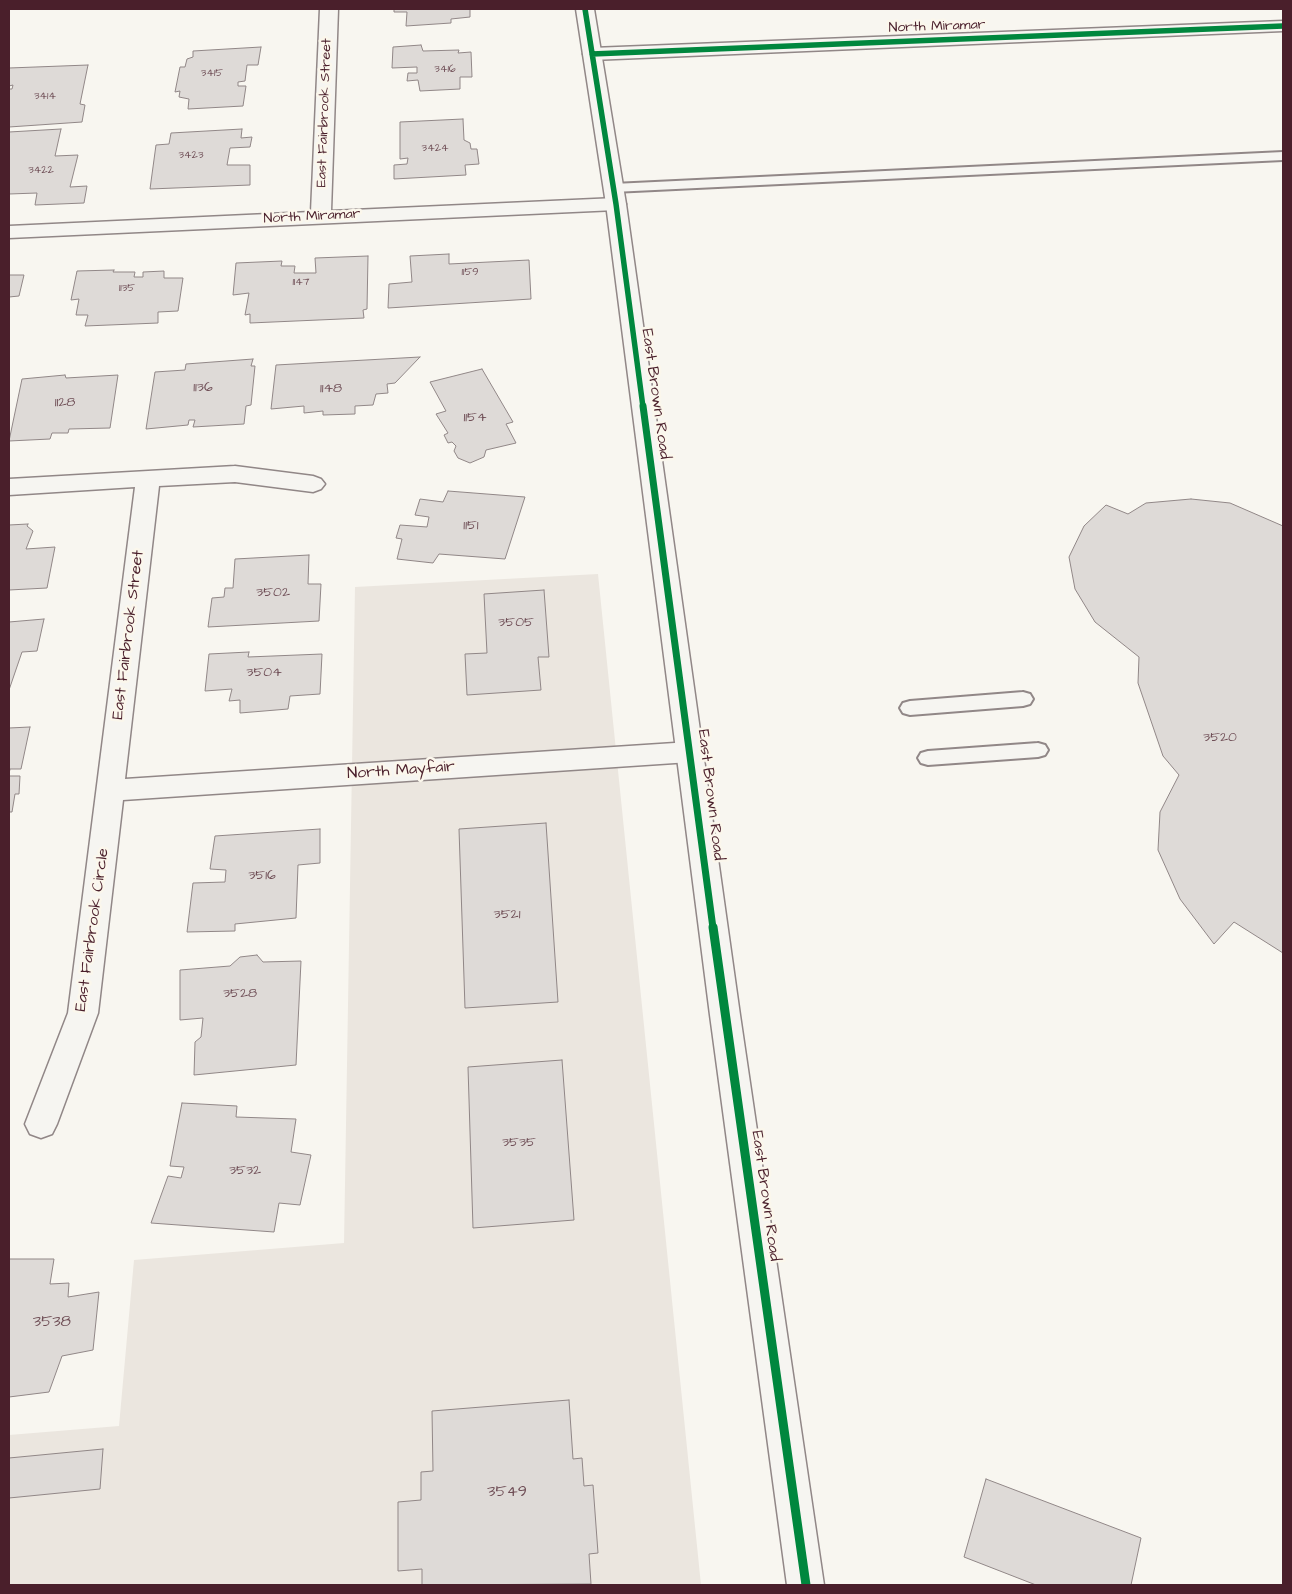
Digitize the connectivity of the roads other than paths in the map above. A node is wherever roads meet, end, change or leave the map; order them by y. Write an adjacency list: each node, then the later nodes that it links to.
1 (329, 9): 7 (street, East Fairbrook Street)
2 (585, 9): 4 (street, East Brown Road)
3 (1283, 26): 4 (street, North Miramar)
4 (592, 54): 6 (street, East Brown Road)
5 (1283, 156): 6 (lane)
6 (614, 196): 7 (street, North Miramar); 15 (street, East Brown Road)
7 (321, 217): 8 (street, North Miramar)
8 (9, 232)
9 (148, 480): 10 (street); 11 (street); 17 (street, East Fairbrook Street)
10 (313, 484)
11 (9, 487)
12 (1023, 700): 13 (lane)
13 (910, 708)
14 (1038, 750): 16 (lane)
15 (690, 752): 17 (street, North Mayfair); 19 (street, East Brown Road)
16 (928, 758)
17 (111, 790): 18 (street, East Fairbrook Circle)
18 (41, 1124)
19 (806, 1585)

